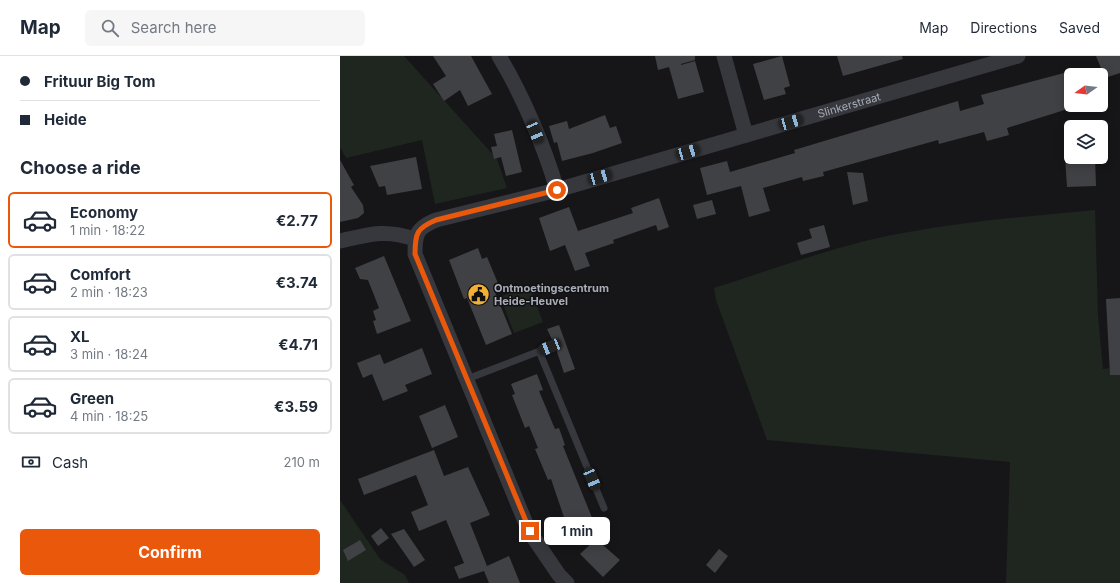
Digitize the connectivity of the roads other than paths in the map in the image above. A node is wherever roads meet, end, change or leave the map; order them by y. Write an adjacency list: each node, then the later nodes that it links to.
1 (499, 56): 5 (street)
2 (724, 56): 4 (street)
3 (1018, 56): 4 (street, Slinkerstraat)
4 (746, 135): 5 (street, Slinkerstraat)
5 (557, 190): 6 (street, Slinkerstraat)
6 (415, 239): 7 (street); 10 (street)
7 (340, 241)
8 (550, 347): 9 (lane)
9 (539, 351): 10 (lane); 11 (lane)
10 (467, 379): 12 (street)
11 (604, 508)
12 (567, 583)

